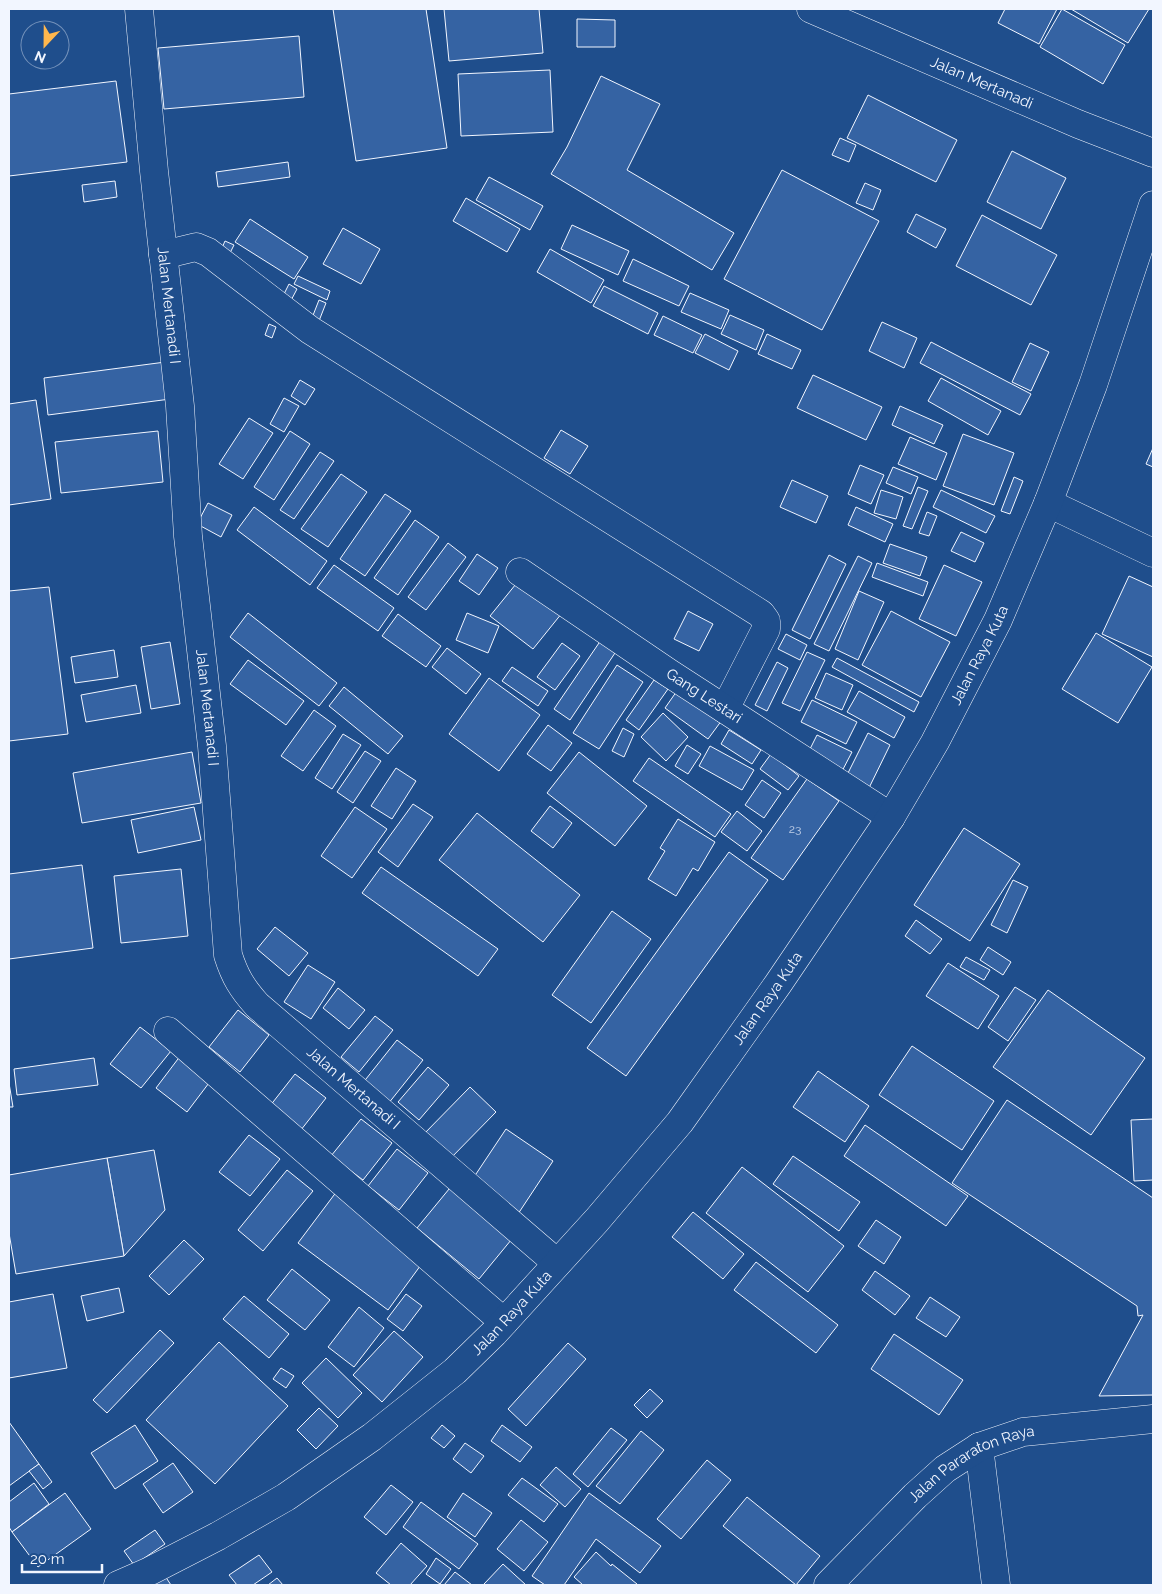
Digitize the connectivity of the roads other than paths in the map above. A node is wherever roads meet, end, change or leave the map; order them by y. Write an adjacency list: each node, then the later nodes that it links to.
1 (139, 9): 5 (street, Jalan Mertanadi I)
2 (811, 9): 3 (street, Jalan Mertanadi)
3 (1153, 153)
4 (1153, 205): 6 (street, Jalan Raya Kuta)
5 (163, 255): 9 (street); 12 (street, Jalan Mertanadi I)
6 (1048, 503): 7 (street); 10 (street, Jalan Raya Kuta)
7 (1153, 553)
8 (520, 572): 9 (street, Gang Lestari)
9 (725, 709): 10 (street, Gang Lestari)
10 (891, 817): 12 (street, Jalan Raya Kuta)
11 (168, 1031): 13 (street)
12 (557, 1263): 13 (street, Jalan Raya Kuta)
13 (504, 1322): 16 (street, Jalan Raya Kuta)
14 (1153, 1419): 15 (street, Jalan Pararaton Raya)
15 (979, 1448): 17 (street, Jalan Pararaton Raya); 18 (street)
16 (118, 1585)
17 (828, 1585)
18 (996, 1585)

